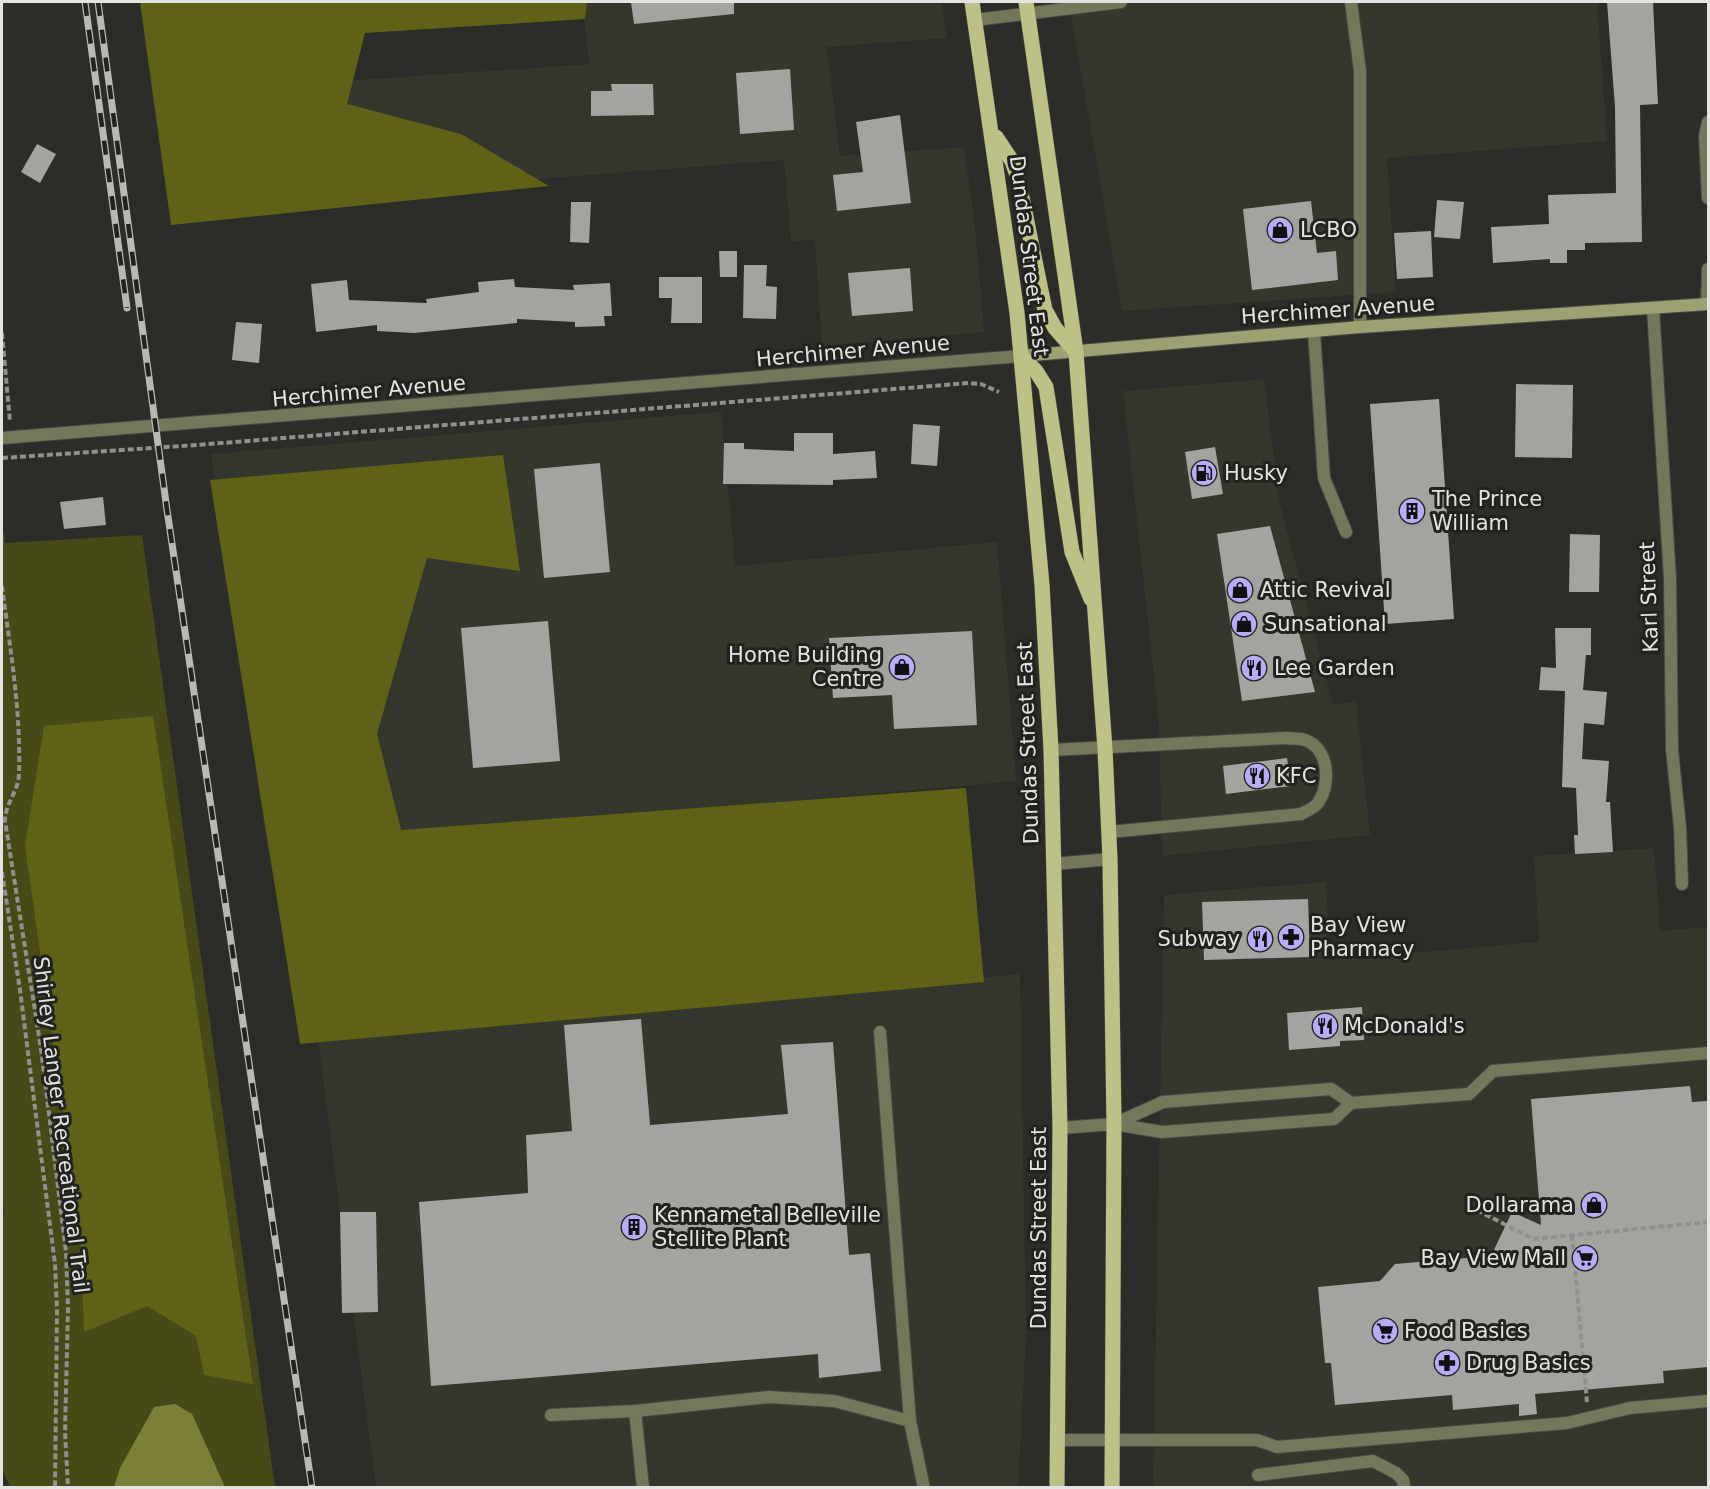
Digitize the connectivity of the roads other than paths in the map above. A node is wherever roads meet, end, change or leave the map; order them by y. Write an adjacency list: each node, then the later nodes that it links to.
1 (972, 2): 5 (main road, Dundas Street East)
2 (1121, 2): 4 (street)
3 (1351, 2): 12 (street)
4 (1027, 7): 5 (street); 14 (main road, Dundas Street East)
5 (975, 20): 7 (main road, Dundas Street East)
6 (1708, 122): 8 (street)
7 (992, 132): 14 (main road); 15 (main road, Dundas Street East)
8 (1708, 198)
9 (1708, 269): 10 (street)
10 (1708, 304): 11 (street, Herchimer Avenue)
11 (1653, 308): 12 (street, Herchimer Avenue); 24 (street, Karl Street)
12 (1360, 327): 13 (street, Herchimer Avenue)
13 (1314, 331): 14 (street, Herchimer Avenue); 17 (street)
14 (1076, 352): 15 (street, Herchimer Avenue); 18 (main road, Dundas Street East)
15 (1021, 357): 16 (street, Herchimer Avenue); 18 (main road); 20 (main road, Dundas Street East)
16 (6, 438)
17 (1346, 532)
18 (1096, 610): 19 (main road, Dundas Street East)
19 (1105, 749): 20 (street); 21 (main road, Dundas Street East); 21 (street)
20 (1051, 750): 23 (main road, Dundas Street East)
21 (1108, 832): 22 (main road, Dundas Street East)
22 (1110, 859): 23 (street); 28 (main road, Dundas Street East)
23 (1054, 864): 29 (main road, Dundas Street East)
24 (1682, 884)
25 (880, 1032): 33 (street)
26 (1708, 1053): 27 (street)
27 (1351, 1103): 28 (street); 28 (street)
28 (1114, 1124): 29 (street); 35 (main road, Dundas Street East)
29 (1060, 1128): 34 (main road, Dundas Street East)
30 (1708, 1401): 35 (street)
31 (635, 1411): 32 (street); 33 (street); 37 (street)
32 (551, 1415)
33 (910, 1421): 38 (street)
34 (1059, 1440): 35 (street); 39 (main road, Dundas Street East)
35 (1114, 1440): 40 (main road, Dundas Street East)
36 (1258, 1475): 41 (street)
37 (643, 1488)
38 (924, 1488)
39 (1057, 1488)
40 (1112, 1488)
41 (1404, 1488)

